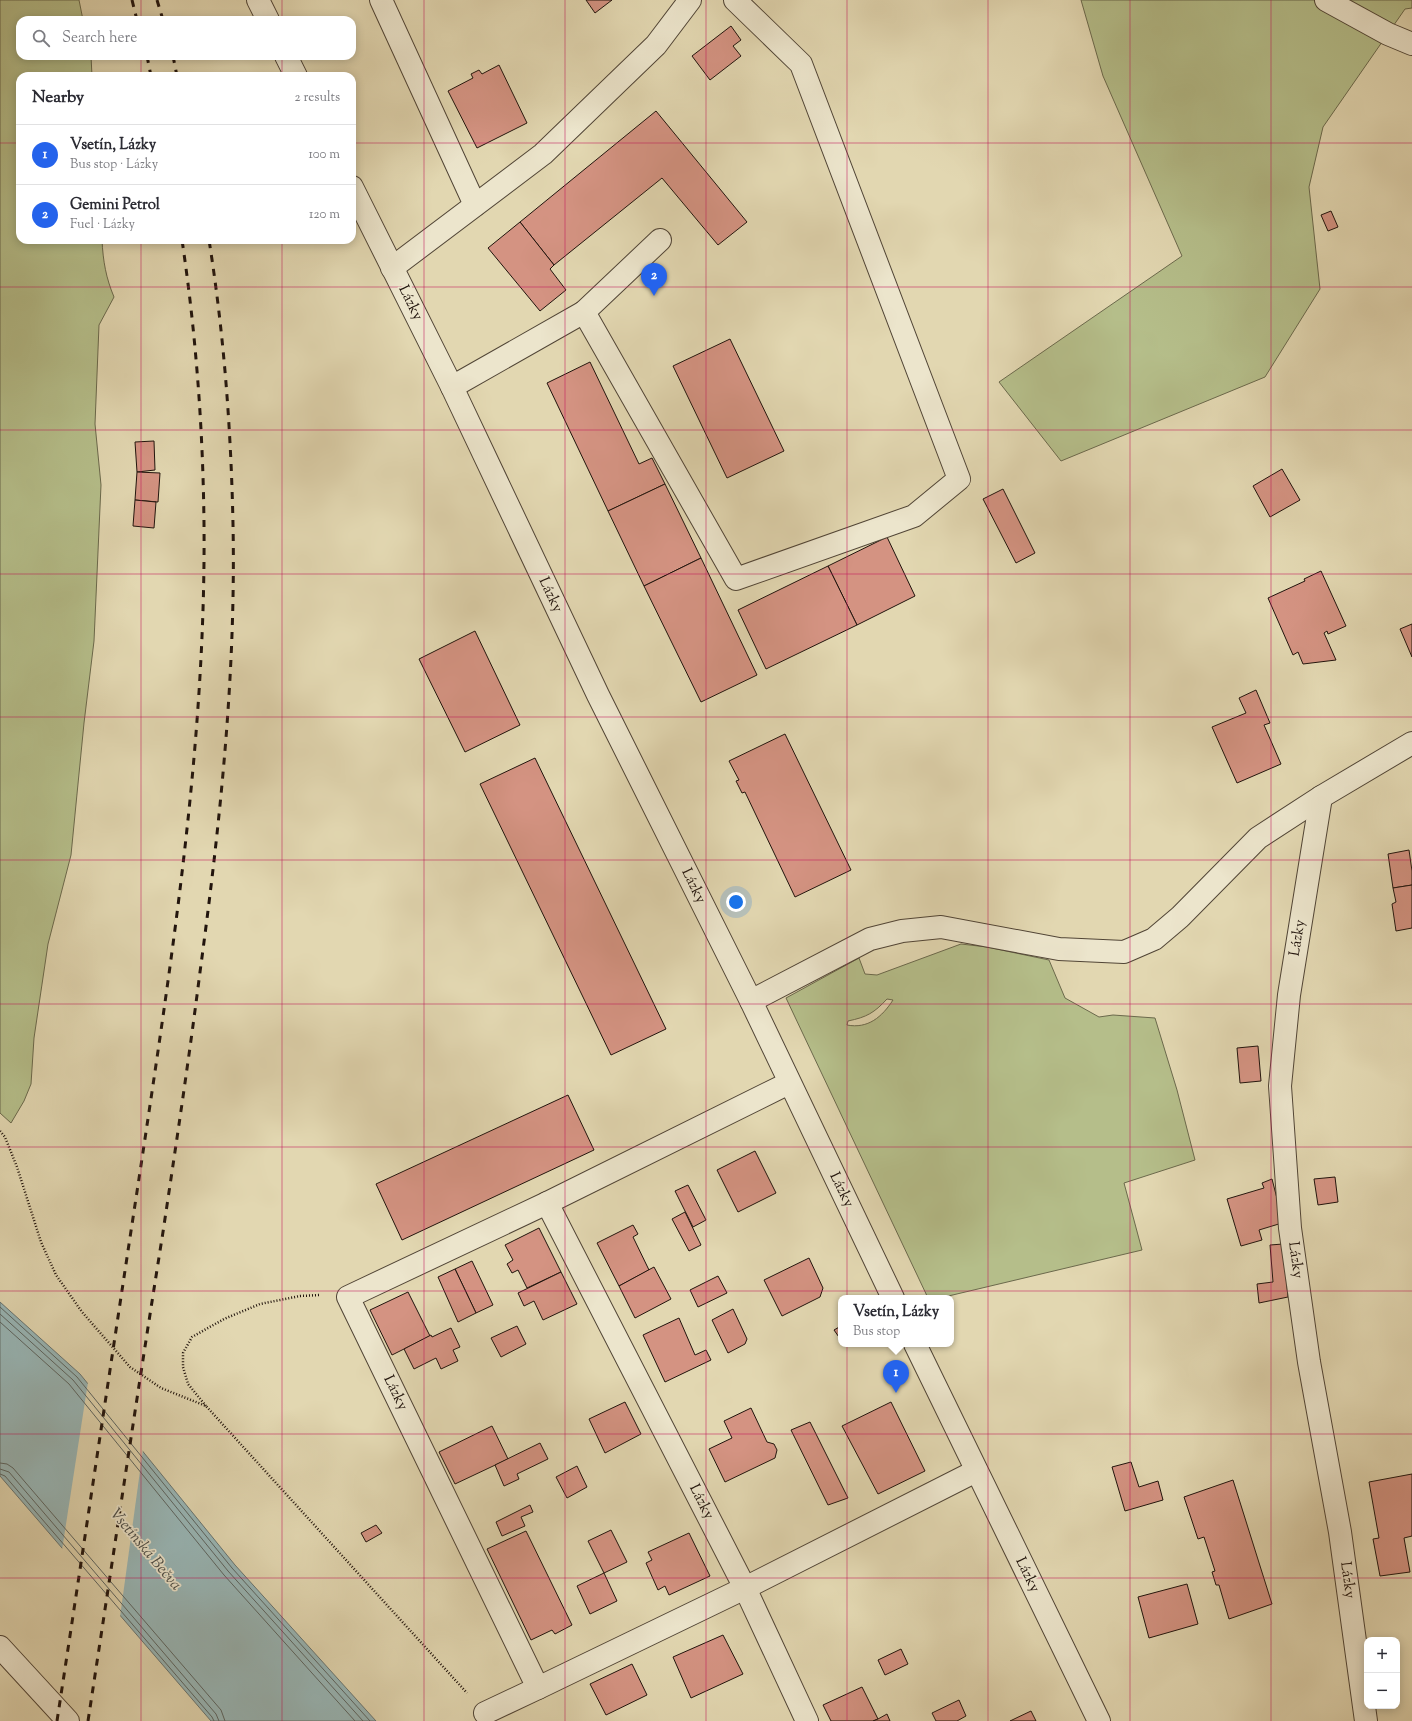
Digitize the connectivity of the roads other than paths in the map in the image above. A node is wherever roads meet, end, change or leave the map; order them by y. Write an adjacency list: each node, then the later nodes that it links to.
1 (258, 0): 6 (street)
2 (381, 0): 11 (street)
3 (690, 0): 11 (street)
4 (735, 0): 14 (street)
5 (1326, 0): 7 (street)
6 (266, 16)
7 (1412, 44)
8 (288, 60): 9 (street)
9 (294, 72)
10 (356, 195): 13 (street, Lázky)
11 (476, 205): 13 (street)
12 (660, 240): 14 (street)
13 (392, 268): 15 (street, Lázky)
14 (584, 312): 15 (street)
15 (452, 387): 18 (street, Lázky)
16 (1412, 743): 17 (street)
17 (1321, 797): 18 (street); 31 (street, Lázky)
18 (751, 1001): 19 (street, Lázky)
19 (789, 1083): 20 (street); 21 (street, Lázky)
20 (547, 1203): 24 (street, Lázky); 26 (street, Lázky)
21 (892, 1295)
22 (916, 1347): 23 (street, Lázky)
23 (976, 1472): 24 (street); 30 (street, Lázky)
24 (745, 1588): 26 (street); 29 (street, Lázky)
25 (0, 1647): 28 (street)
26 (538, 1688): 27 (street)
27 (485, 1713)
28 (68, 1721)
29 (807, 1721)
30 (1099, 1721)
31 (1366, 1721)

